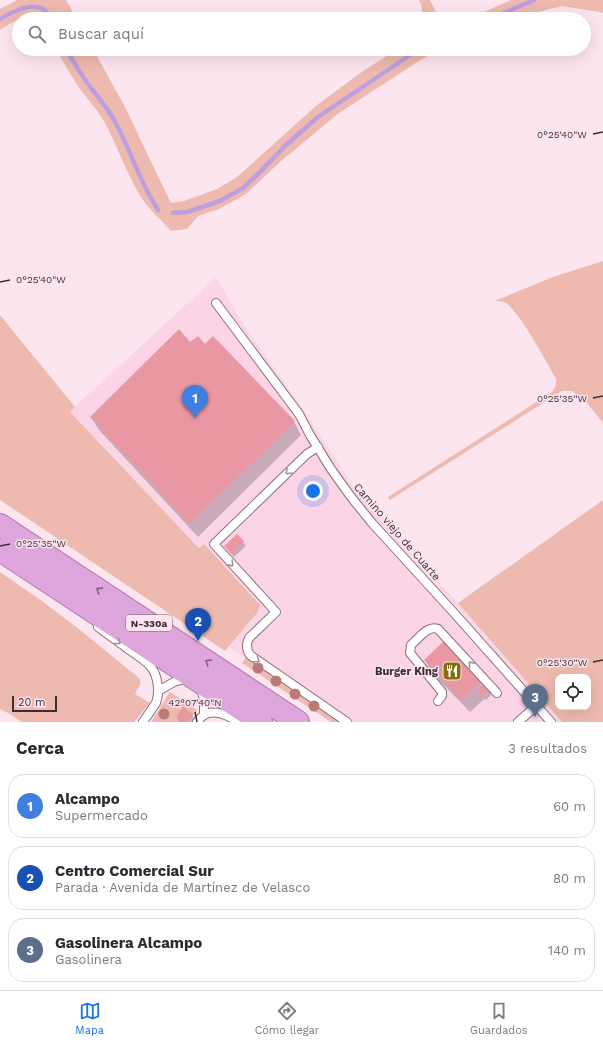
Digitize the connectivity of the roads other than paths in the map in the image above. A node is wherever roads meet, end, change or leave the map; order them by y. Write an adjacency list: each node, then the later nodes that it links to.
1 (216, 303): 2 (lane, Camino viejo de Cuarte)
2 (318, 447): 10 (lane, Camino viejo de Cuarte); 18 (lane, one-way to 18)
3 (0, 525): 17 (highway, N-330a, one-way to 3)
4 (0, 550): 5 (highway, N-330a)
5 (34, 572): 6 (highway, N-330a); 7 (lane, one-way to 7)
6 (196, 679): 7 (lane); 11 (lane); 16 (highway, N-330a)
7 (158, 691): 13 (lane)
8 (497, 694): 9 (lane, one-way to 9)
9 (438, 701)
10 (536, 706): 12 (lane, Camino viejo de Cuarte); 19 (lane)
11 (204, 715): 14 (lane); 15 (lane)
12 (549, 721)
13 (143, 722)
14 (197, 722)
15 (239, 722)
16 (261, 722)
17 (298, 722)
18 (347, 722)
19 (518, 722)

